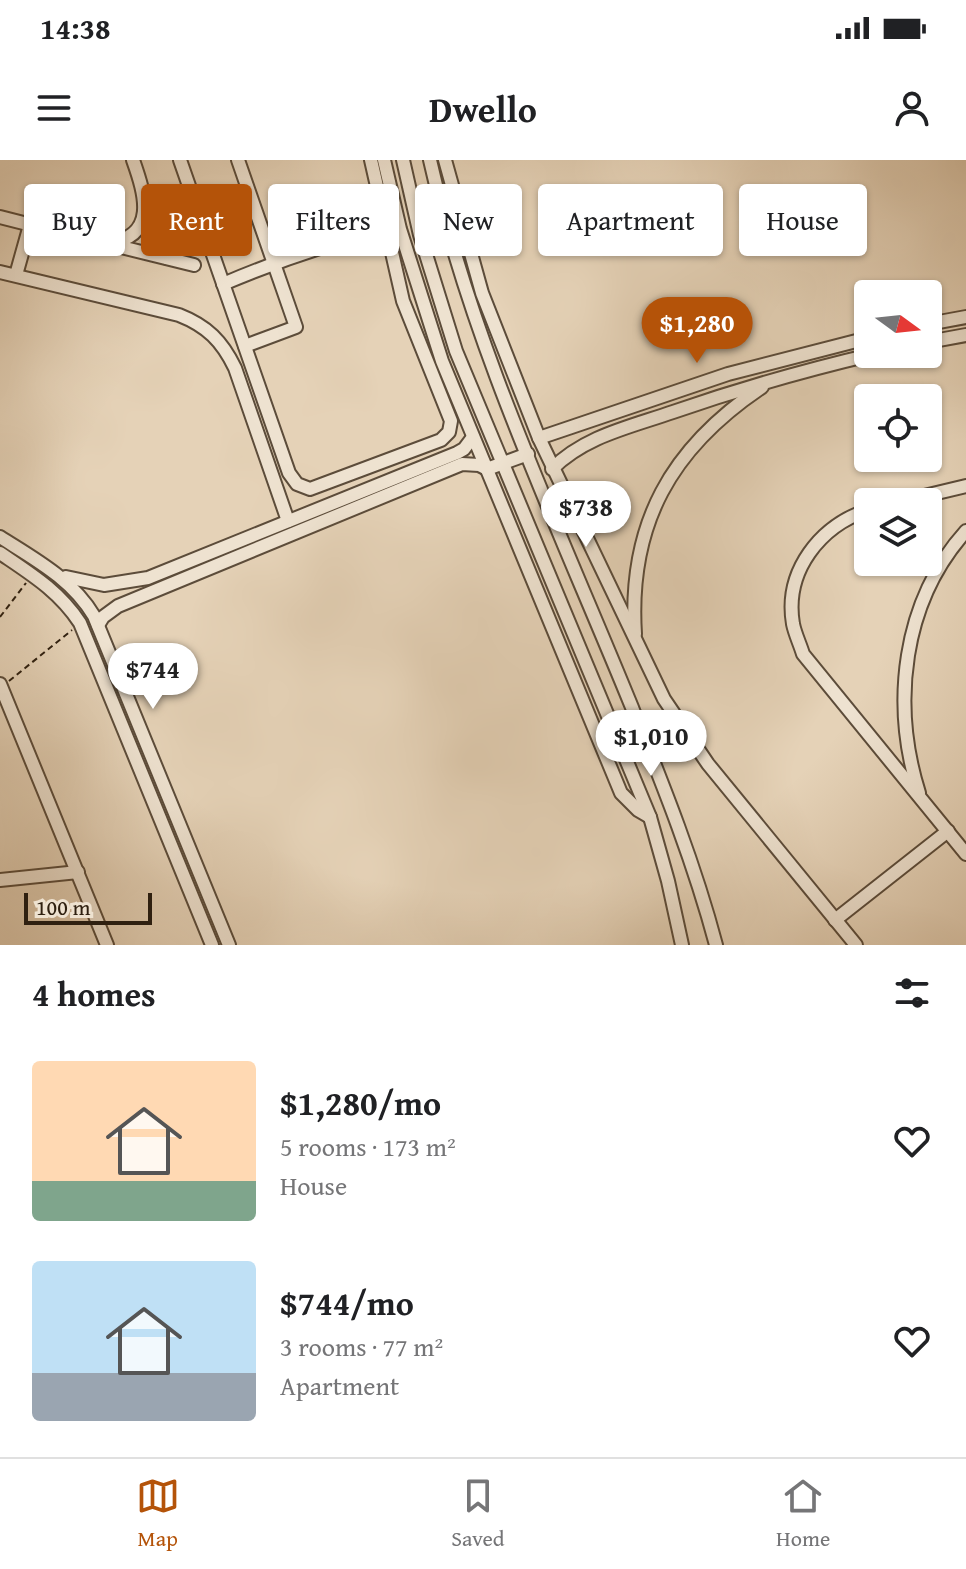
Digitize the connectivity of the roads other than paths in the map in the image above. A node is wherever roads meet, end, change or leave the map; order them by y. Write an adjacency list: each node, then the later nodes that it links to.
1 (133, 160): 9 (street)
2 (180, 160): 24 (street)
3 (238, 160): 20 (street)
4 (371, 160): 10 (street)
5 (384, 160): 33 (street)
6 (403, 160): 36 (street)
7 (430, 160): 35 (street)
8 (445, 160): 34 (street)
9 (141, 184)
10 (376, 184)
11 (0, 217): 13 (street)
12 (141, 219): 14 (street)
13 (24, 223)
14 (125, 238)
15 (24, 246): 23 (street)
16 (125, 248): 19 (street)
17 (291, 256): 20 (street)
18 (392, 256): 30 (street)
19 (167, 258): 21 (street)
20 (274, 262): 24 (street); 30 (street)
21 (194, 265)
22 (0, 272): 23 (street)
23 (16, 275): 42 (street)
24 (223, 284): 30 (street)
25 (966, 317): 26 (street)
26 (942, 321)
27 (966, 335): 28 (street)
28 (942, 339)
29 (854, 342): 34 (street)
30 (245, 346)
31 (854, 359): 32 (street)
32 (771, 381): 38 (street); 48 (street)
33 (473, 437): 37 (street); 42 (street)
34 (539, 438): 38 (street)
35 (528, 454): 36 (street); 50 (street)
36 (503, 463): 37 (street); 51 (street)
37 (487, 469): 47 (street); 55 (street)
38 (552, 469): 48 (street)
39 (966, 486): 40 (street)
40 (942, 492)
41 (854, 515): 54 (street)
42 (288, 521): 46 (street)
43 (966, 531): 54 (street)
44 (0, 537): 46 (street)
45 (0, 553): 62 (street)
46 (60, 576): 47 (street)
47 (98, 625): 63 (street)
48 (636, 641): 60 (street)
49 (1, 685): 58 (street)
50 (650, 754): 51 (street); 52 (street)
51 (630, 767): 53 (street)
52 (664, 785): 53 (street); 65 (street)
53 (642, 797): 55 (street)
54 (921, 800): 56 (street)
55 (650, 817): 64 (street)
56 (948, 831): 57 (street); 60 (street)
57 (966, 854)
58 (78, 872): 59 (street); 61 (street)
59 (0, 880)
60 (835, 920): 66 (street)
61 (107, 945)
62 (212, 945)
63 (229, 945)
64 (682, 945)
65 (716, 945)
66 (856, 945)

